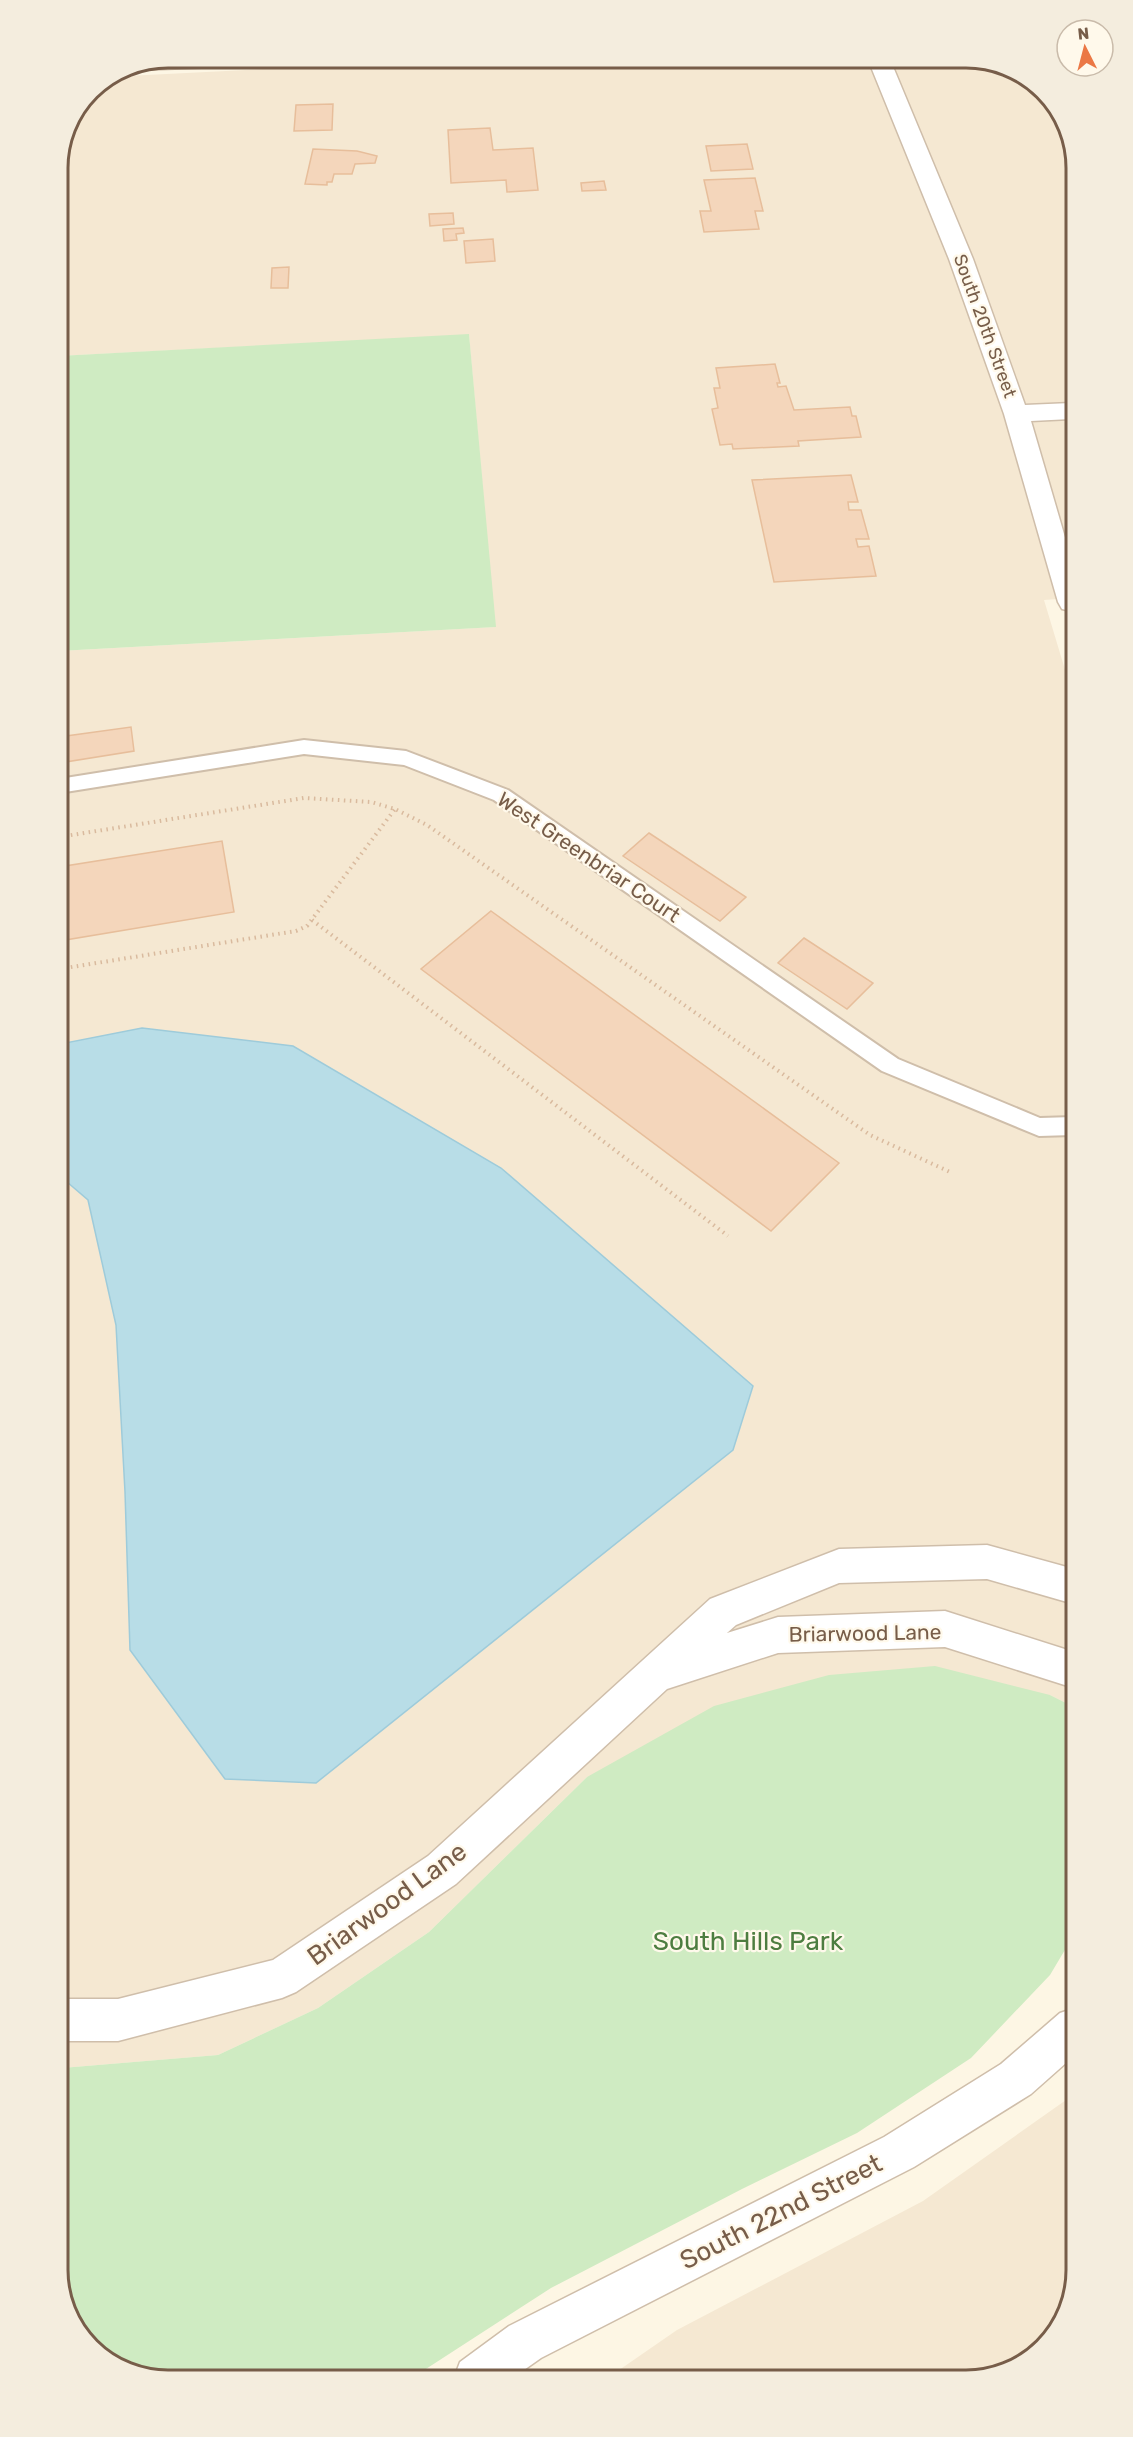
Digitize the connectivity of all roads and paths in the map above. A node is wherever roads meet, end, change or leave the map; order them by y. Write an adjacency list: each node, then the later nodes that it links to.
1 (883, 68): 3 (street, South 20th Street)
2 (1066, 411): 3 (street)
3 (1016, 414): 4 (street, South 20th Street)
4 (1066, 585)
5 (68, 785): 10 (lane, West Greenbriar Court)
6 (395, 809): 7 (path); 8 (path); 11 (path)
7 (68, 836)
8 (312, 920): 9 (path); 12 (path)
9 (68, 968)
10 (1066, 1126)
11 (950, 1172)
12 (728, 1236)
13 (1066, 1585): 15 (street, Briarwood Lane)
14 (1066, 1667): 15 (street, Briarwood Lane)
15 (655, 1674): 16 (street, Briarwood Lane)
16 (68, 2020)
17 (1066, 2036): 18 (street, South 22nd Street)
18 (488, 2369)

